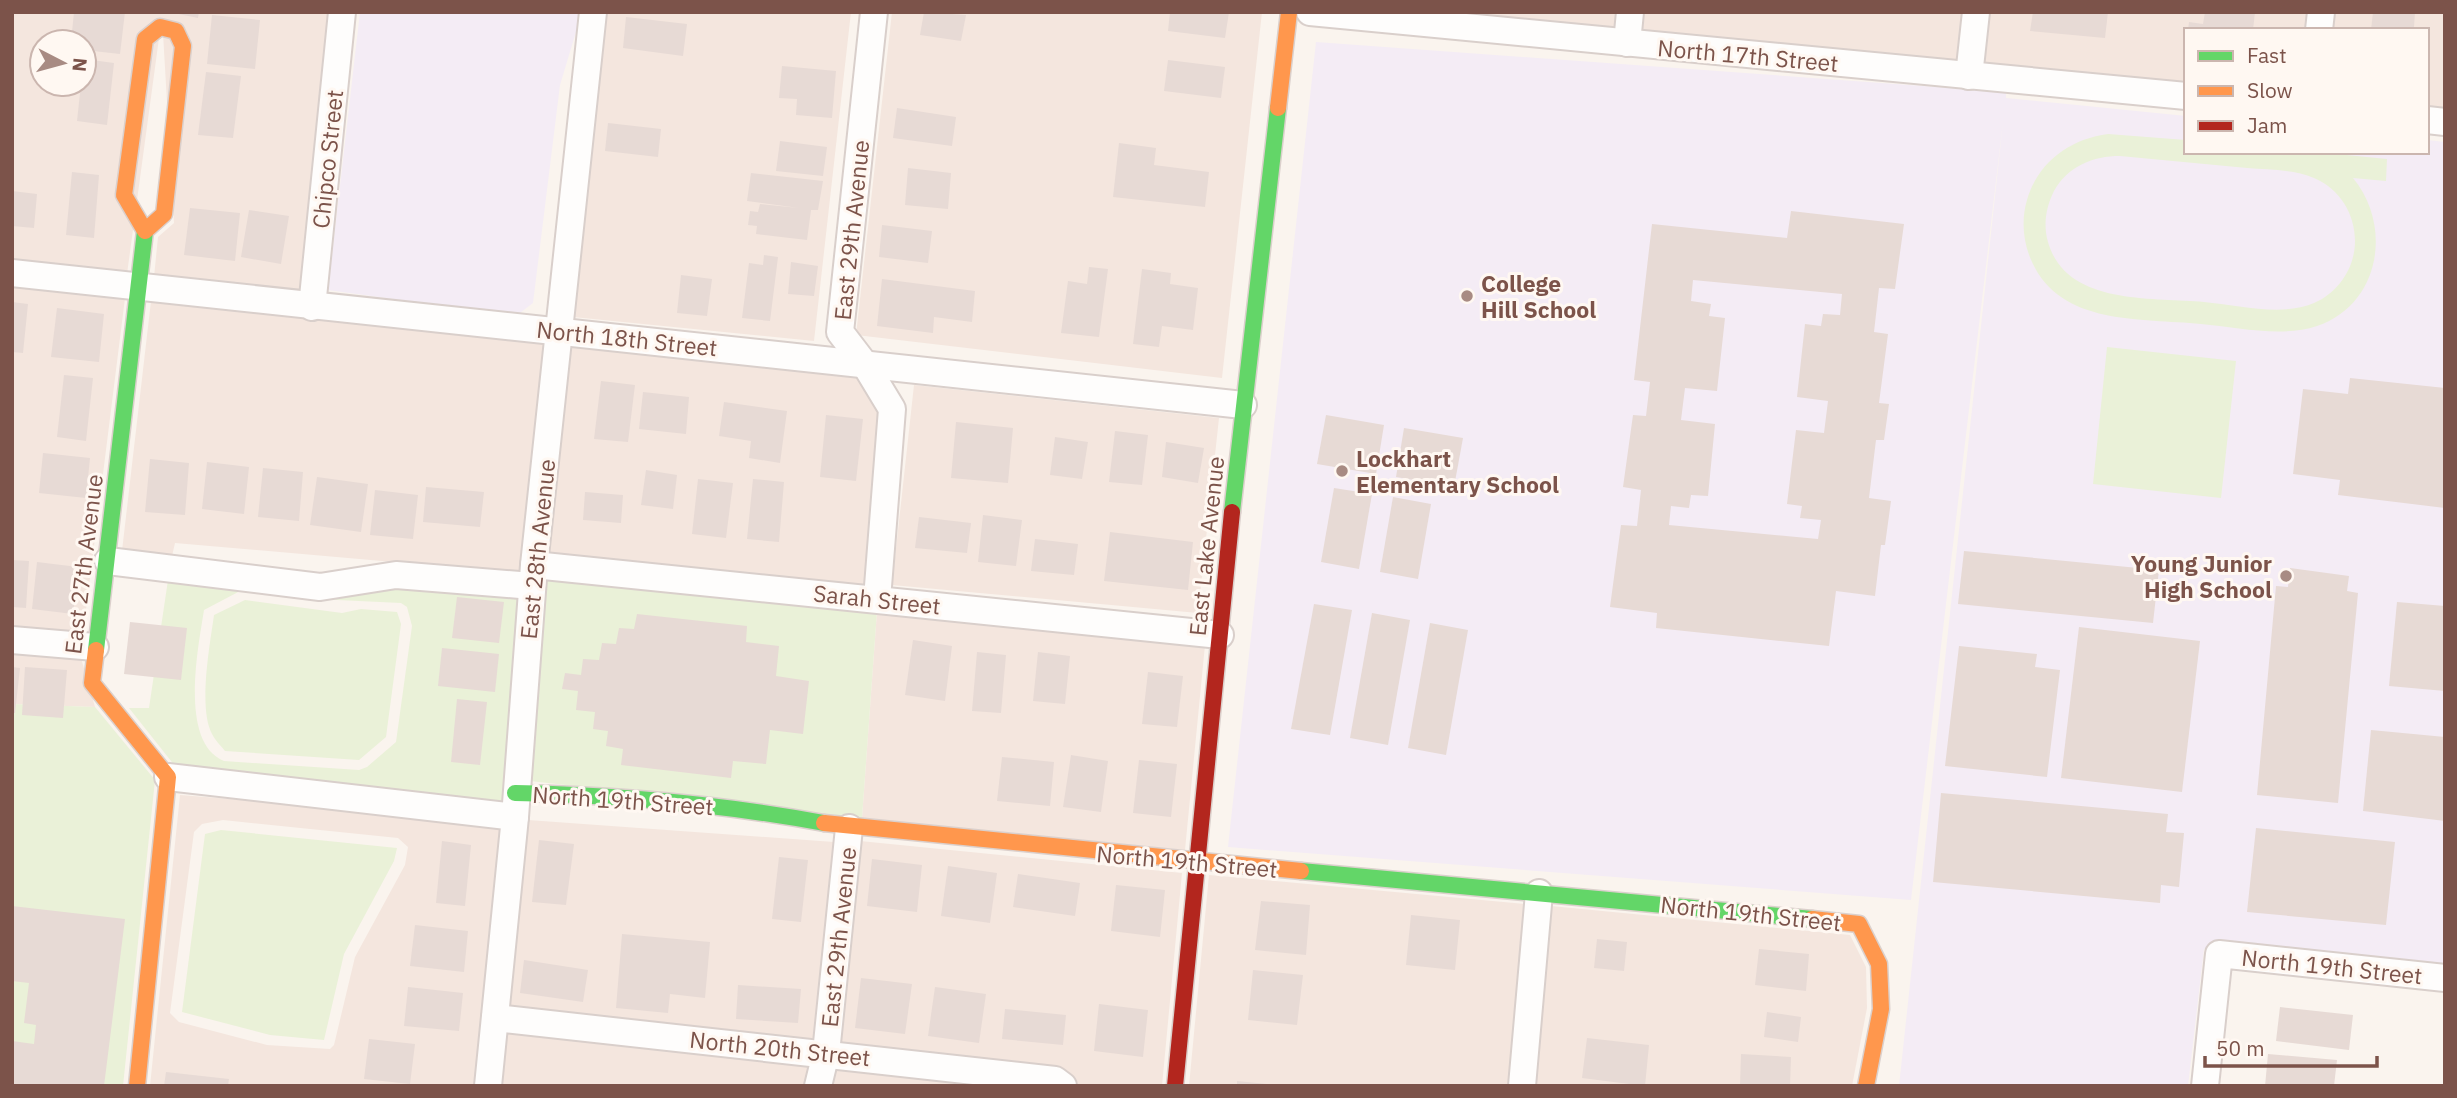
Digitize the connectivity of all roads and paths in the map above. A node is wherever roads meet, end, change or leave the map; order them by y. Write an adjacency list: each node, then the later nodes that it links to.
1 (342, 12): 14 (street, Chipco Street)
2 (593, 12): 15 (street, East 28th Avenue)
3 (874, 12): 16 (street, East 29th Avenue)
4 (1289, 12): 17 (street, East Lake Avenue)
5 (1310, 12): 8 (street, North 17th Street)
6 (1630, 12): 8 (street)
7 (1976, 12): 9 (street)
8 (1627, 43): 9 (street, North 17th Street)
9 (1969, 76): 10 (street, North 17th Street)
10 (2184, 96)
11 (145, 232): 11 (street); 13 (street, East 27th Avenue)
12 (12, 273): 13 (street, North 18th Street)
13 (139, 288): 14 (street, North 18th Street); 18 (street, East 27th Avenue)
14 (312, 307): 15 (street, North 18th Street)
15 (559, 330): 16 (street, North 18th Street); 19 (street, East 28th Avenue)
16 (866, 366): 17 (street, North 18th Street); 20 (street, East 29th Avenue)
17 (1242, 405): 21 (street, East Lake Avenue)
18 (108, 561): 19 (street, Sarah Street); 23 (street, East 27th Avenue)
19 (533, 575): 20 (street, Sarah Street); 25 (street, East 28th Avenue)
20 (877, 599): 21 (street, Sarah Street)
21 (1220, 635): 27 (street, East Lake Avenue)
22 (12, 640): 23 (street)
23 (95, 647): 24 (street, East 27th Avenue)
24 (168, 777): 25 (street, North 19th Street); 32 (street)
25 (515, 805): 26 (street, North 19th Street); 30 (street, East 28th Avenue)
26 (849, 828): 27 (street, North 19th Street); 31 (street, East 29th Avenue)
27 (1197, 863): 28 (street, North 19th Street); 36 (street, East Lake Avenue)
28 (1539, 893): 37 (street); 38 (street, North 19th Street)
29 (2445, 978): 39 (street, North 19th Street)
30 (495, 1017): 31 (street, North 20th Street); 33 (street, East 28th Avenue)
31 (826, 1053): 34 (street, East 29th Avenue); 35 (street, North 20th Street)
32 (137, 1086)
33 (488, 1086)
34 (818, 1086)
35 (1063, 1086)
36 (1175, 1086)
37 (1522, 1086)
38 (1866, 1086)
39 (2205, 1086)

